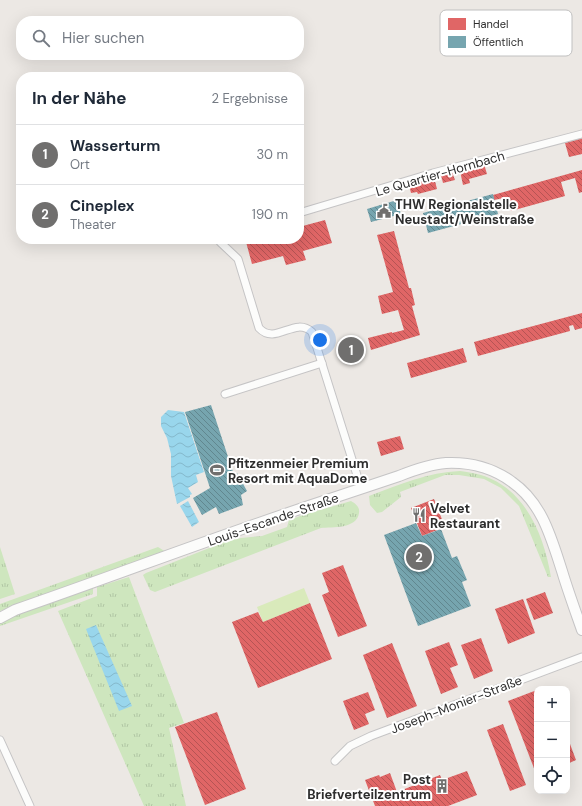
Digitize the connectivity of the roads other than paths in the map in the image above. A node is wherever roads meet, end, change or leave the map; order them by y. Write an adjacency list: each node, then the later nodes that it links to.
1 (582, 134): 2 (street, Le Quartier-Hornbach)
2 (304, 212)
3 (222, 244): 4 (street)
4 (322, 362): 5 (street); 6 (street)
5 (225, 394)
6 (361, 488): 7 (street, Louis-Escande-Straße); 10 (street, Louis-Escande-Straße)
7 (15, 610): 8 (street, Louis-Escande-Straße); 9 (street, Louis-Escande-Straße)
8 (0, 613)
9 (0, 618)
10 (582, 630)
11 (582, 657): 13 (street, Joseph-Monier-Straße)
12 (0, 740): 14 (street)
13 (335, 761)
14 (30, 806)

